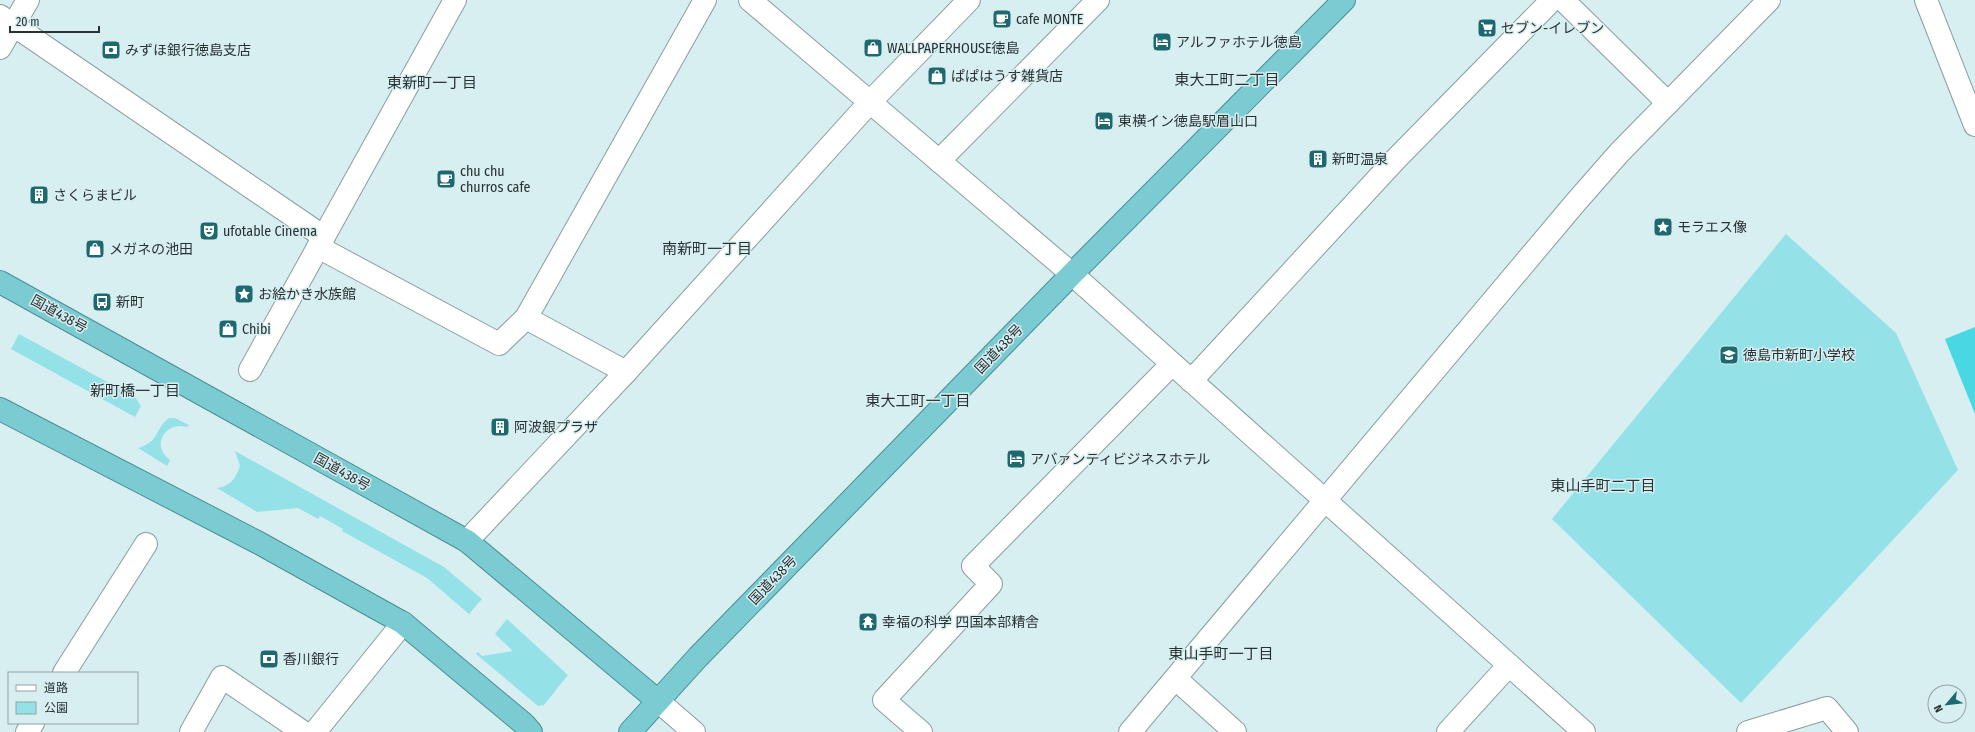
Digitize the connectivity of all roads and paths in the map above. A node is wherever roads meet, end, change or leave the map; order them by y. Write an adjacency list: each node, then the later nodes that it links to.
1 (28, 0): 12 (street)
2 (455, 0): 18 (street)
3 (705, 0): 21 (street)
4 (750, 0): 14 (street)
5 (969, 0): 14 (street)
6 (1098, 0): 17 (street)
7 (1344, 0): 19 (highway, 国道438号)
8 (1552, 0): 25 (street)
9 (1563, 0): 15 (street)
10 (1769, 0): 15 (street)
11 (1926, 0): 16 (street)
12 (6, 21): 13 (street); 18 (street)
13 (0, 48)
14 (870, 102): 17 (street); 24 (street)
15 (1668, 103): 27 (street)
16 (1975, 125)
17 (939, 161): 19 (street)
18 (321, 242): 21 (street); 23 (street)
19 (1072, 274): 22 (street); 34 (highway, 国道438号)
20 (0, 282): 28 (highway, 国道438号)
21 (526, 318): 24 (street)
22 (1172, 364): 25 (street); 41 (street)
23 (250, 370)
24 (626, 372): 28 (street)
25 (1191, 381): 27 (street)
26 (0, 409): 30 (highway)
27 (1326, 501): 31 (street); 33 (street)
28 (467, 541): 34 (highway, 国道438号)
29 (146, 544): 32 (street)
30 (403, 623): 37 (street); 38 (highway)
31 (1509, 665): 44 (street); 45 (street)
32 (65, 672)
33 (1176, 679): 42 (street); 43 (street)
34 (658, 701): 39 (highway, 国道438号); 40 (street)
35 (191, 732): 36 (street)
36 (303, 732)
37 (315, 732)
38 (530, 732)
39 (630, 732)
40 (694, 732)
41 (921, 732)
42 (1130, 732)
43 (1235, 732)
44 (1448, 732)
45 (1584, 732)
46 (1748, 732): 47 (street)
47 (1847, 732)

